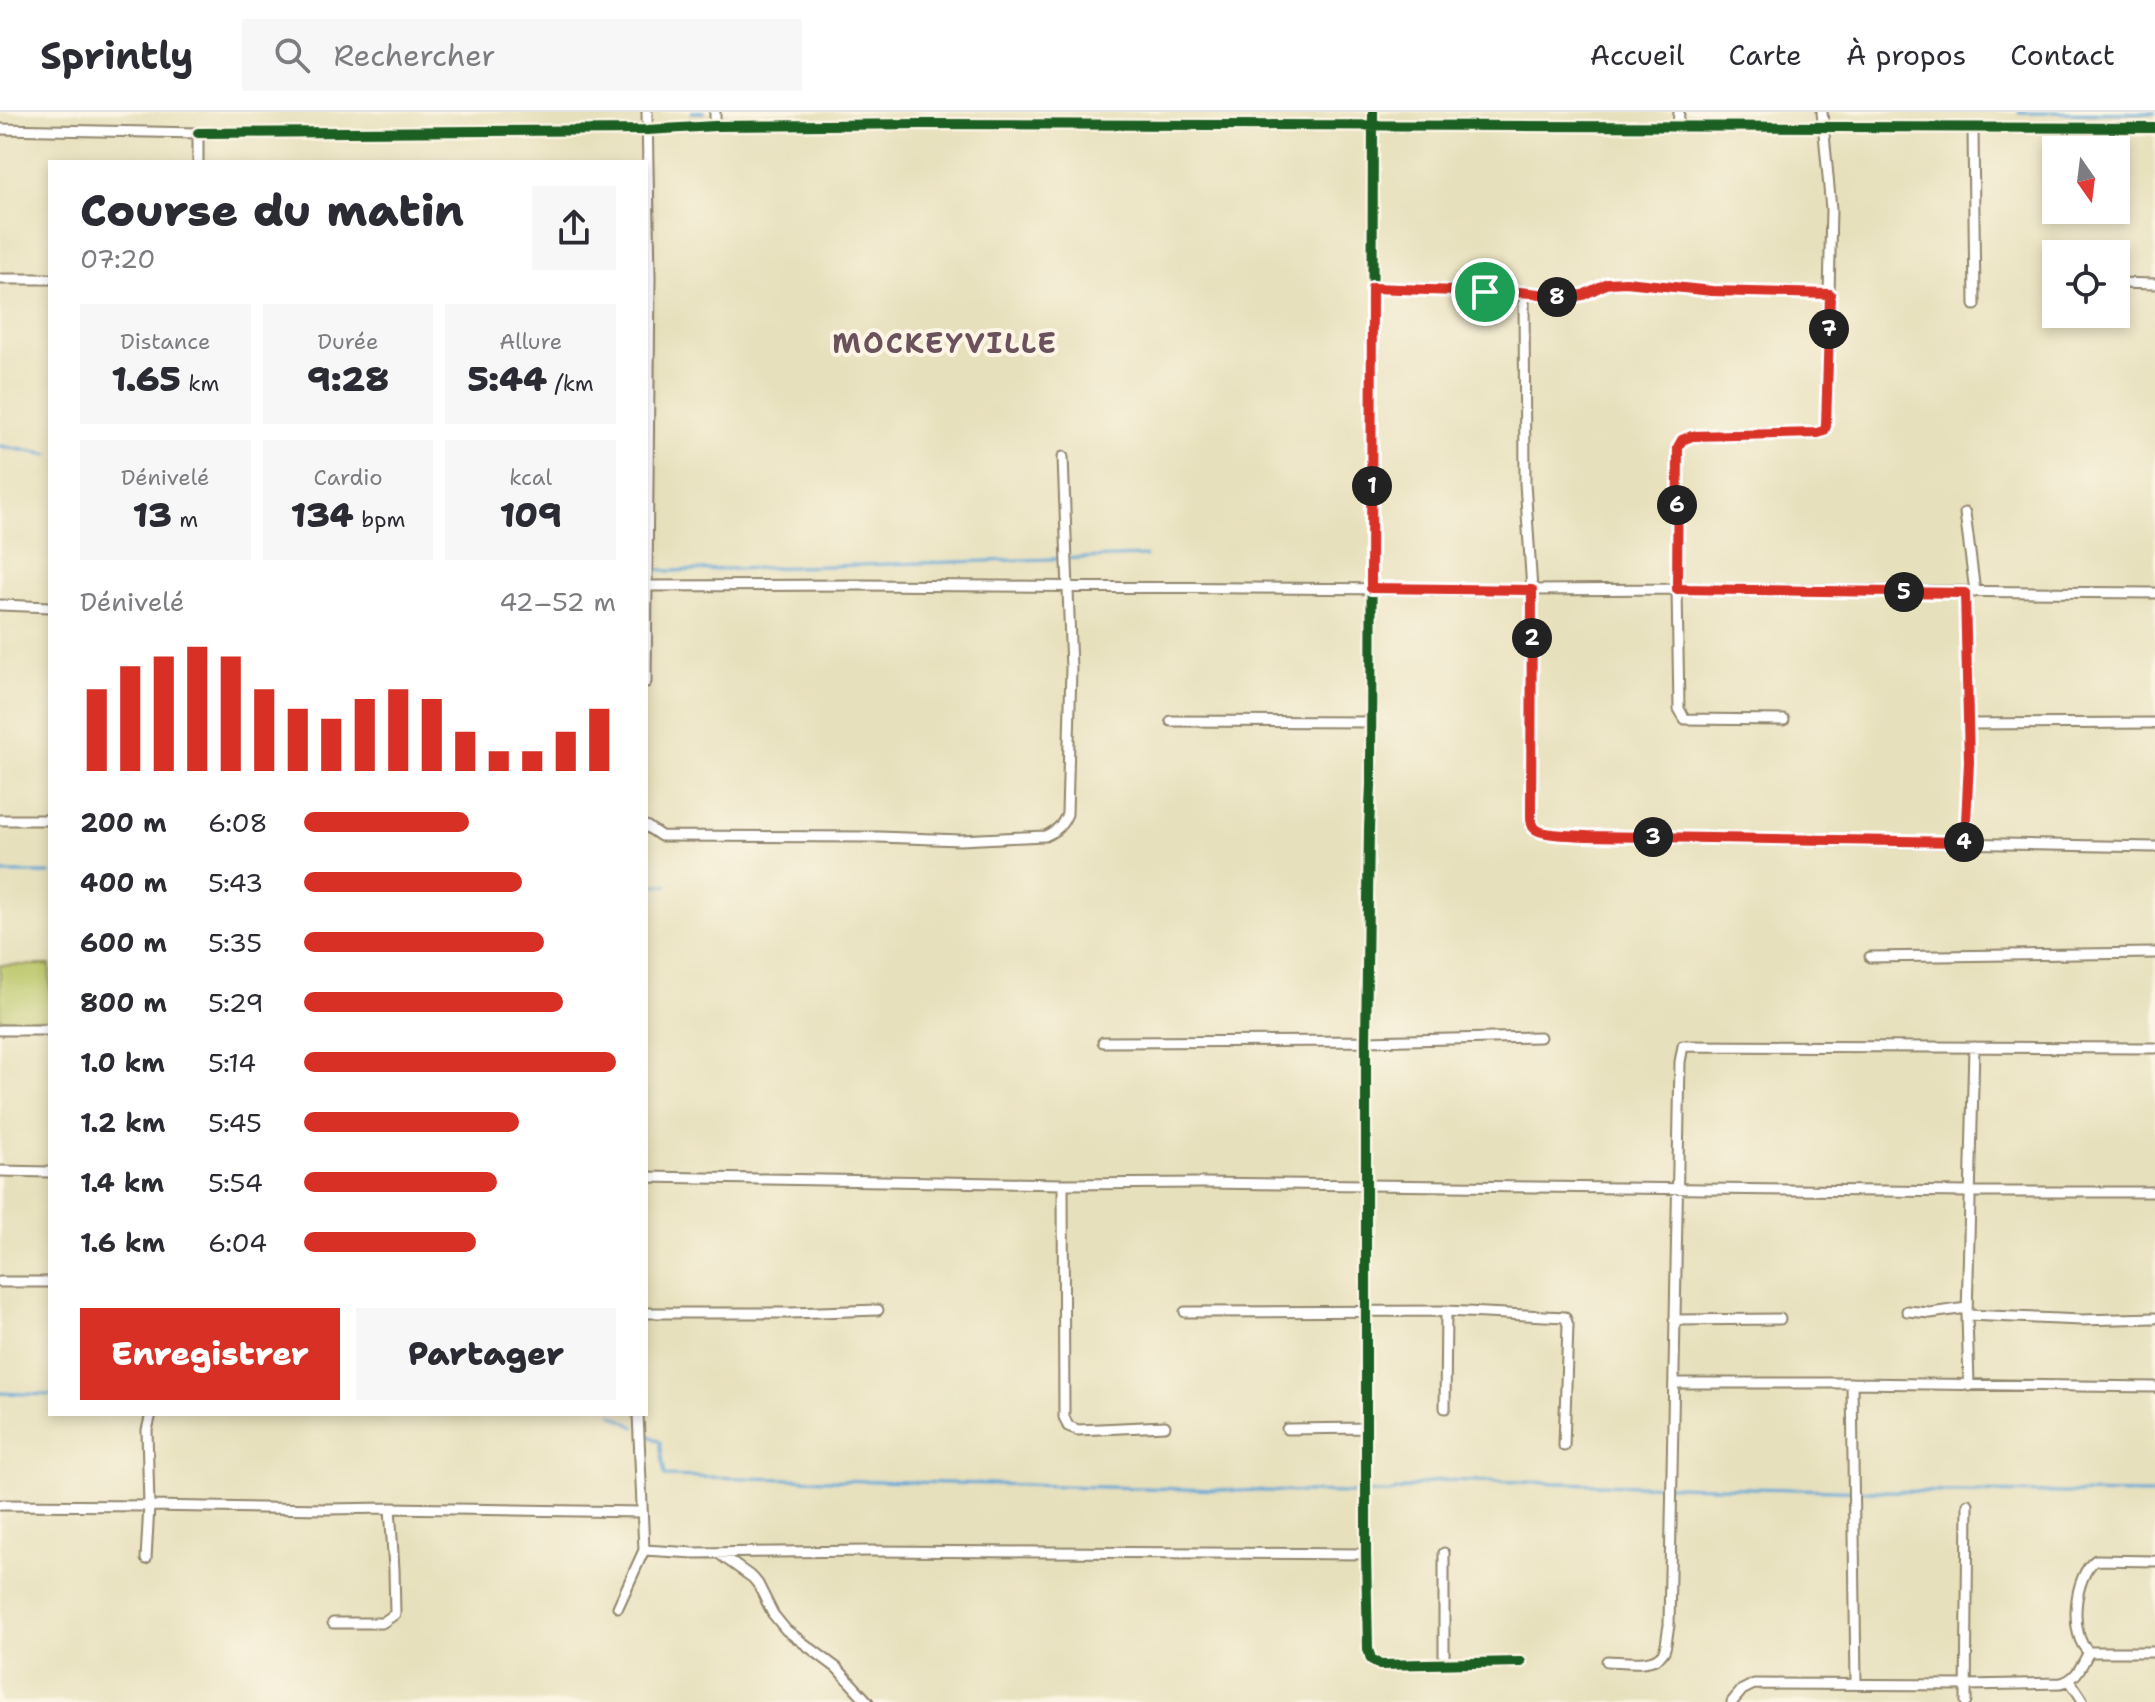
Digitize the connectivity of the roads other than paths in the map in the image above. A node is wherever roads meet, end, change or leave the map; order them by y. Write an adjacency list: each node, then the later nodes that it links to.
1 (647, 112): 17 (street)
2 (715, 112): 9 (street)
3 (920, 112): 8 (street)
4 (1212, 112): 10 (street)
5 (1373, 112): 11 (street)
6 (1679, 112): 12 (street)
7 (1822, 112): 13 (street)
8 (921, 124): 9 (street); 10 (street)
9 (715, 126): 17 (street)
10 (1212, 126): 11 (street)
11 (1372, 126): 12 (street); 26 (street)
12 (1678, 126): 13 (street)
13 (1823, 127): 14 (street); 28 (street)
14 (1973, 128): 15 (street); 29 (street)
15 (2155, 128)
16 (0, 129): 18 (street)
17 (647, 130): 18 (street); 20 (street)
18 (198, 133): 19 (street)
19 (198, 160)
20 (647, 160)
21 (648, 277): 30 (street)
22 (0, 279): 23 (street)
23 (48, 279)
24 (2130, 283): 25 (street)
25 (2155, 284)
26 (1372, 288): 27 (street); 35 (street)
27 (1524, 292): 28 (street); 37 (street)
28 (1830, 294): 36 (street)
29 (1975, 305)
30 (648, 395)
31 (1063, 457): 34 (street)
32 (1965, 513): 38 (street)
33 (648, 586): 34 (street)
34 (1069, 587): 35 (street); 49 (street)
35 (1371, 588): 37 (street); 44 (street)
36 (1677, 589): 37 (street); 38 (street); 42 (street)
37 (1532, 590): 50 (street)
38 (1970, 592): 39 (street); 46 (street)
39 (2155, 593)
40 (0, 605): 41 (street)
41 (48, 607)
42 (1784, 720)
43 (1171, 721): 44 (street)
44 (1370, 722): 57 (street)
45 (2155, 723): 46 (street)
46 (1968, 724): 50 (street)
47 (0, 820): 48 (street)
48 (48, 820)
49 (648, 827)
50 (1965, 842): 51 (street)
51 (2155, 847)
52 (2155, 953): 53 (street)
53 (1870, 957)
54 (0, 1030): 55 (street)
55 (48, 1030)
56 (1540, 1037): 57 (street)
57 (1366, 1041): 58 (street); 65 (street)
58 (1103, 1042)
59 (1974, 1047): 60 (street); 66 (street); 67 (street)
60 (2155, 1048)
61 (0, 1171): 62 (street)
62 (48, 1172)
63 (648, 1177): 64 (street)
64 (1063, 1184): 65 (street); 88 (street)
65 (1367, 1185): 66 (street); 72 (street)
66 (1678, 1189): 67 (street); 80 (street)
67 (1969, 1192): 68 (street); 76 (street)
68 (2155, 1192)
69 (0, 1282): 70 (street)
70 (48, 1282)
71 (878, 1310): 77 (street)
72 (1366, 1311): 73 (street); 75 (street); 89 (street)
73 (1446, 1311): 85 (street); 91 (street)
74 (1907, 1311): 76 (street)
75 (1185, 1312)
76 (1967, 1312): 78 (street); 83 (street)
77 (648, 1313)
78 (2155, 1318)
79 (1780, 1319): 80 (street)
80 (1674, 1320): 81 (street)
81 (1674, 1383): 82 (street); 107 (street)
82 (1852, 1383): 83 (street); 111 (street)
83 (1969, 1386): 84 (street)
84 (2155, 1387)
85 (1445, 1408)
86 (150, 1416): 94 (street)
87 (638, 1416): 96 (street)
88 (1165, 1426)
89 (1366, 1428): 90 (street); 100 (street)
90 (1287, 1429)
91 (1564, 1446)
92 (1968, 1504): 112 (street)
93 (0, 1505): 94 (street)
94 (149, 1506): 95 (street); 101 (street)
95 (390, 1508): 96 (street); 104 (street)
96 (641, 1512): 97 (street)
97 (644, 1550): 98 (street); 103 (street)
98 (718, 1553): 100 (street); 113 (street)
99 (1444, 1553): 109 (street)
100 (1366, 1554): 109 (street)
101 (146, 1559)
102 (2155, 1561): 105 (street)
103 (618, 1607)
104 (333, 1623)
105 (2089, 1652): 106 (street); 110 (street)
106 (2155, 1652)
107 (1607, 1661)
108 (1521, 1662): 109 (street)
109 (1444, 1664)
110 (2070, 1681): 112 (street); 116 (street)
111 (1856, 1683): 112 (street); 114 (street)
112 (1967, 1685): 115 (street)
113 (868, 1702)
114 (1732, 1702)
115 (1966, 1702)
116 (2082, 1702)

